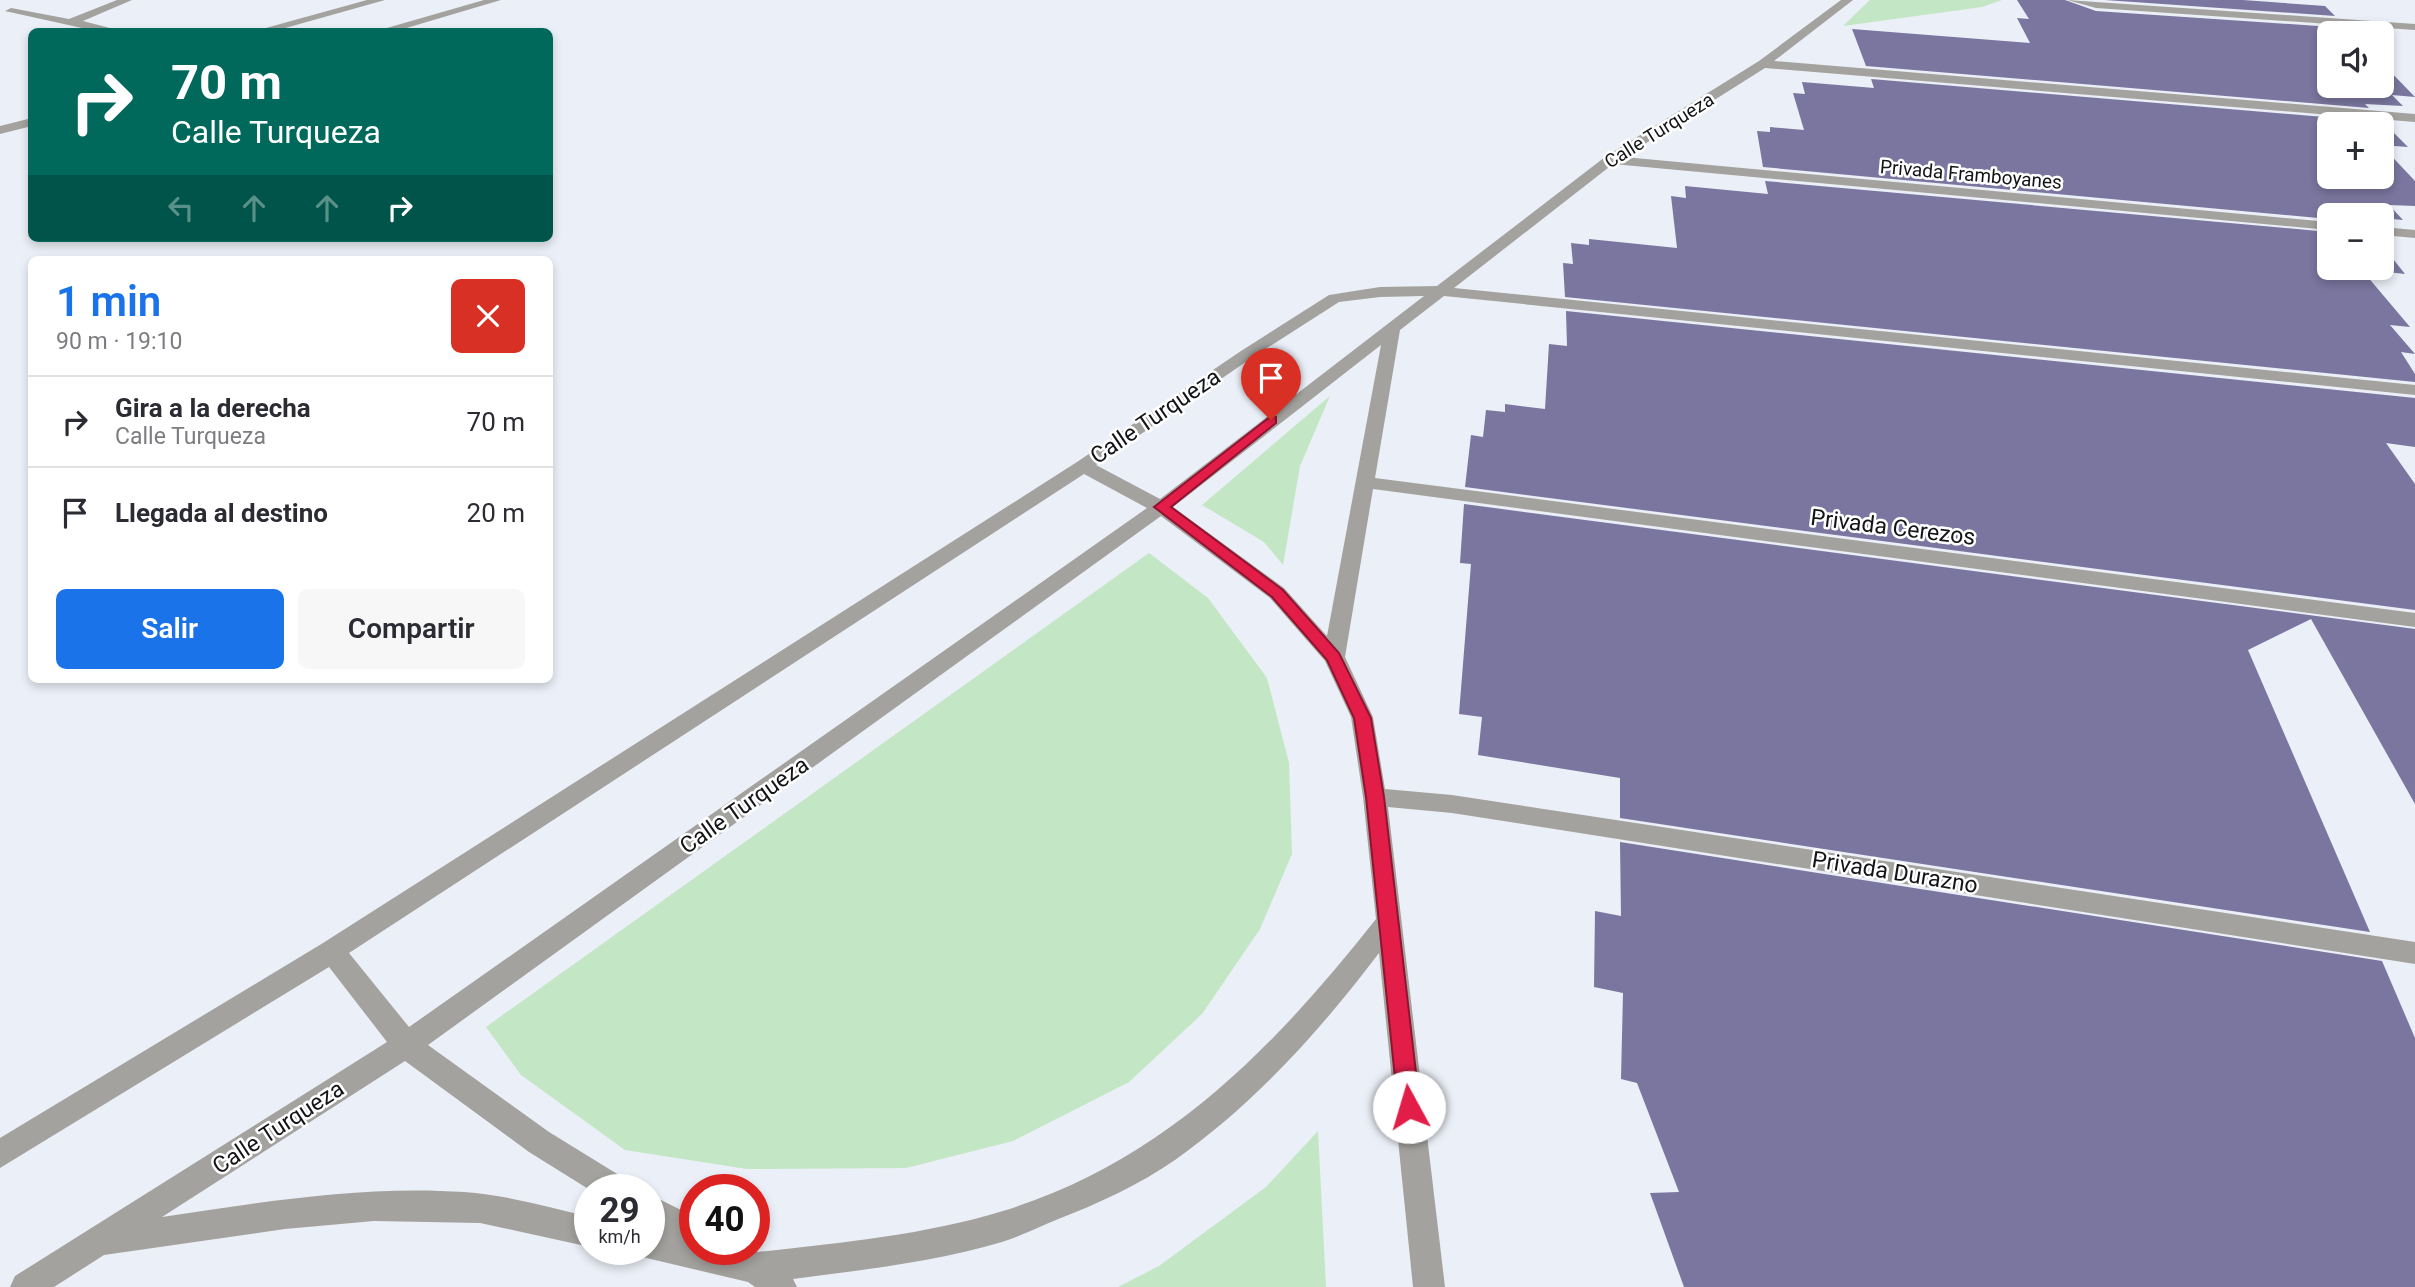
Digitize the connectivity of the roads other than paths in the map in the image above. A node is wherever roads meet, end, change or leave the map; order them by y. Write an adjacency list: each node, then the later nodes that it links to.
1 (127, 0): 8 (street)
2 (380, 0): 7 (street)
3 (496, 0): 13 (street)
4 (1848, 0): 14 (street, Calle Turqueza)
5 (2072, 0): 10 (street)
6 (11, 11): 8 (street)
7 (325, 15): 9 (street); 12 (street)
8 (71, 22): 11 (street)
9 (335, 25)
10 (2415, 27)
11 (100, 28)
12 (272, 28)
13 (393, 28)
14 (1763, 65): 15 (street); 18 (street, Calle Turqueza)
15 (2415, 118)
16 (28, 123): 17 (street)
17 (0, 130)
18 (1610, 160): 19 (street, Privada Framboyanes); 22 (street, Calle Turqueza)
19 (2317, 225)
20 (2394, 232): 21 (street)
21 (2415, 234)
22 (1440, 291): 23 (street, Calle Turqueza); 24 (street); 25 (street, Calle Turqueza)
23 (1392, 330): 26 (street); 27 (street, Calle Turqueza)
24 (2415, 390)
25 (1083, 466): 27 (street); 32 (street, Calle Turqueza)
26 (1365, 482): 28 (street, Privada Cerezos); 29 (street)
27 (1161, 507): 29 (street); 34 (street, Calle Turqueza)
28 (2415, 620)
29 (1334, 657): 30 (street)
30 (1375, 797): 31 (street); 33 (street, Privada Durazno)
31 (1389, 921): 41 (street); 44 (street)
32 (332, 951): 34 (street); 35 (street, Calle Turqueza)
33 (2415, 953)
34 (406, 1045): 36 (street); 38 (street, Calle Turqueza)
35 (0, 1154)
36 (591, 1174)
37 (574, 1229): 38 (street)
38 (98, 1242): 42 (street, Calle Turqueza)
39 (665, 1248): 41 (street)
40 (750, 1265): 41 (street)
41 (755, 1268): 43 (street)
42 (26, 1287)
43 (781, 1287)
44 (1429, 1287)

